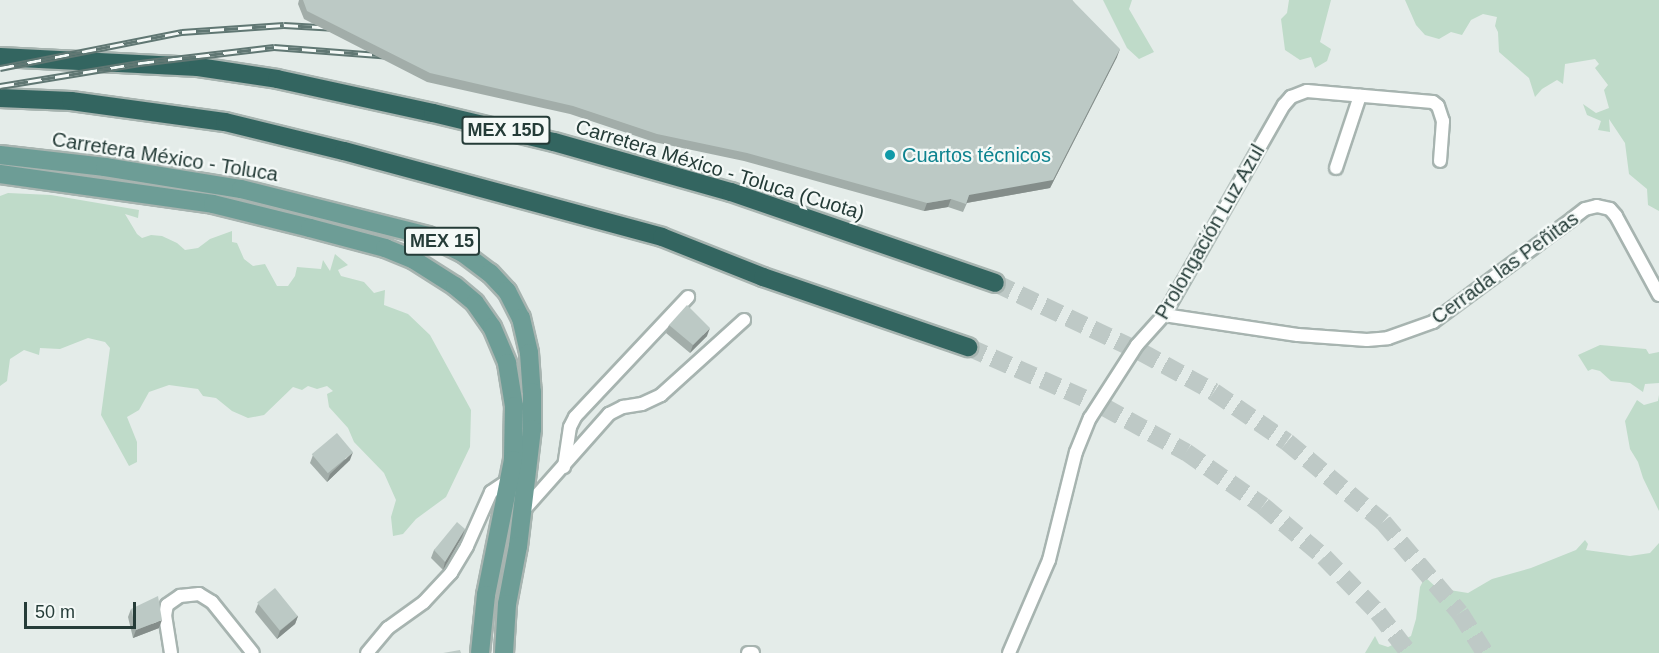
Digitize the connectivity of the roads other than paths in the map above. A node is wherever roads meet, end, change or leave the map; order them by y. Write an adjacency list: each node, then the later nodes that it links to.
1 (0, 57): 8 (highway, Carretera México - Toluca (Cuota) / MEX 15D)
2 (1360, 96): 5 (street, Prolongación Luz Azul); 6 (street); 11 (street, Prolongación Luz Azul)
3 (0, 98): 13 (highway)
4 (0, 154): 16 (main road, Carretera México - Toluca / MEX 15)
5 (1440, 161)
6 (1336, 168)
7 (0, 174): 15 (main road, Carretera México - Toluca / MEX 15)
8 (995, 283)
9 (1659, 296): 11 (street, Cerrada las Peñitas)
10 (688, 297): 14 (street)
11 (1164, 315): 22 (street, Prolongación Luz Azul)
12 (744, 320): 14 (street)
13 (968, 347)
14 (564, 468): 16 (street)
15 (510, 479): 19 (street); 20 (main road, Carretera México - Toluca / MEX 15)
16 (523, 511): 21 (main road, Carretera México - Toluca / MEX 15)
17 (171, 653): 18 (street)
18 (253, 653)
19 (367, 653)
20 (480, 653)
21 (504, 653)
22 (1009, 653)

